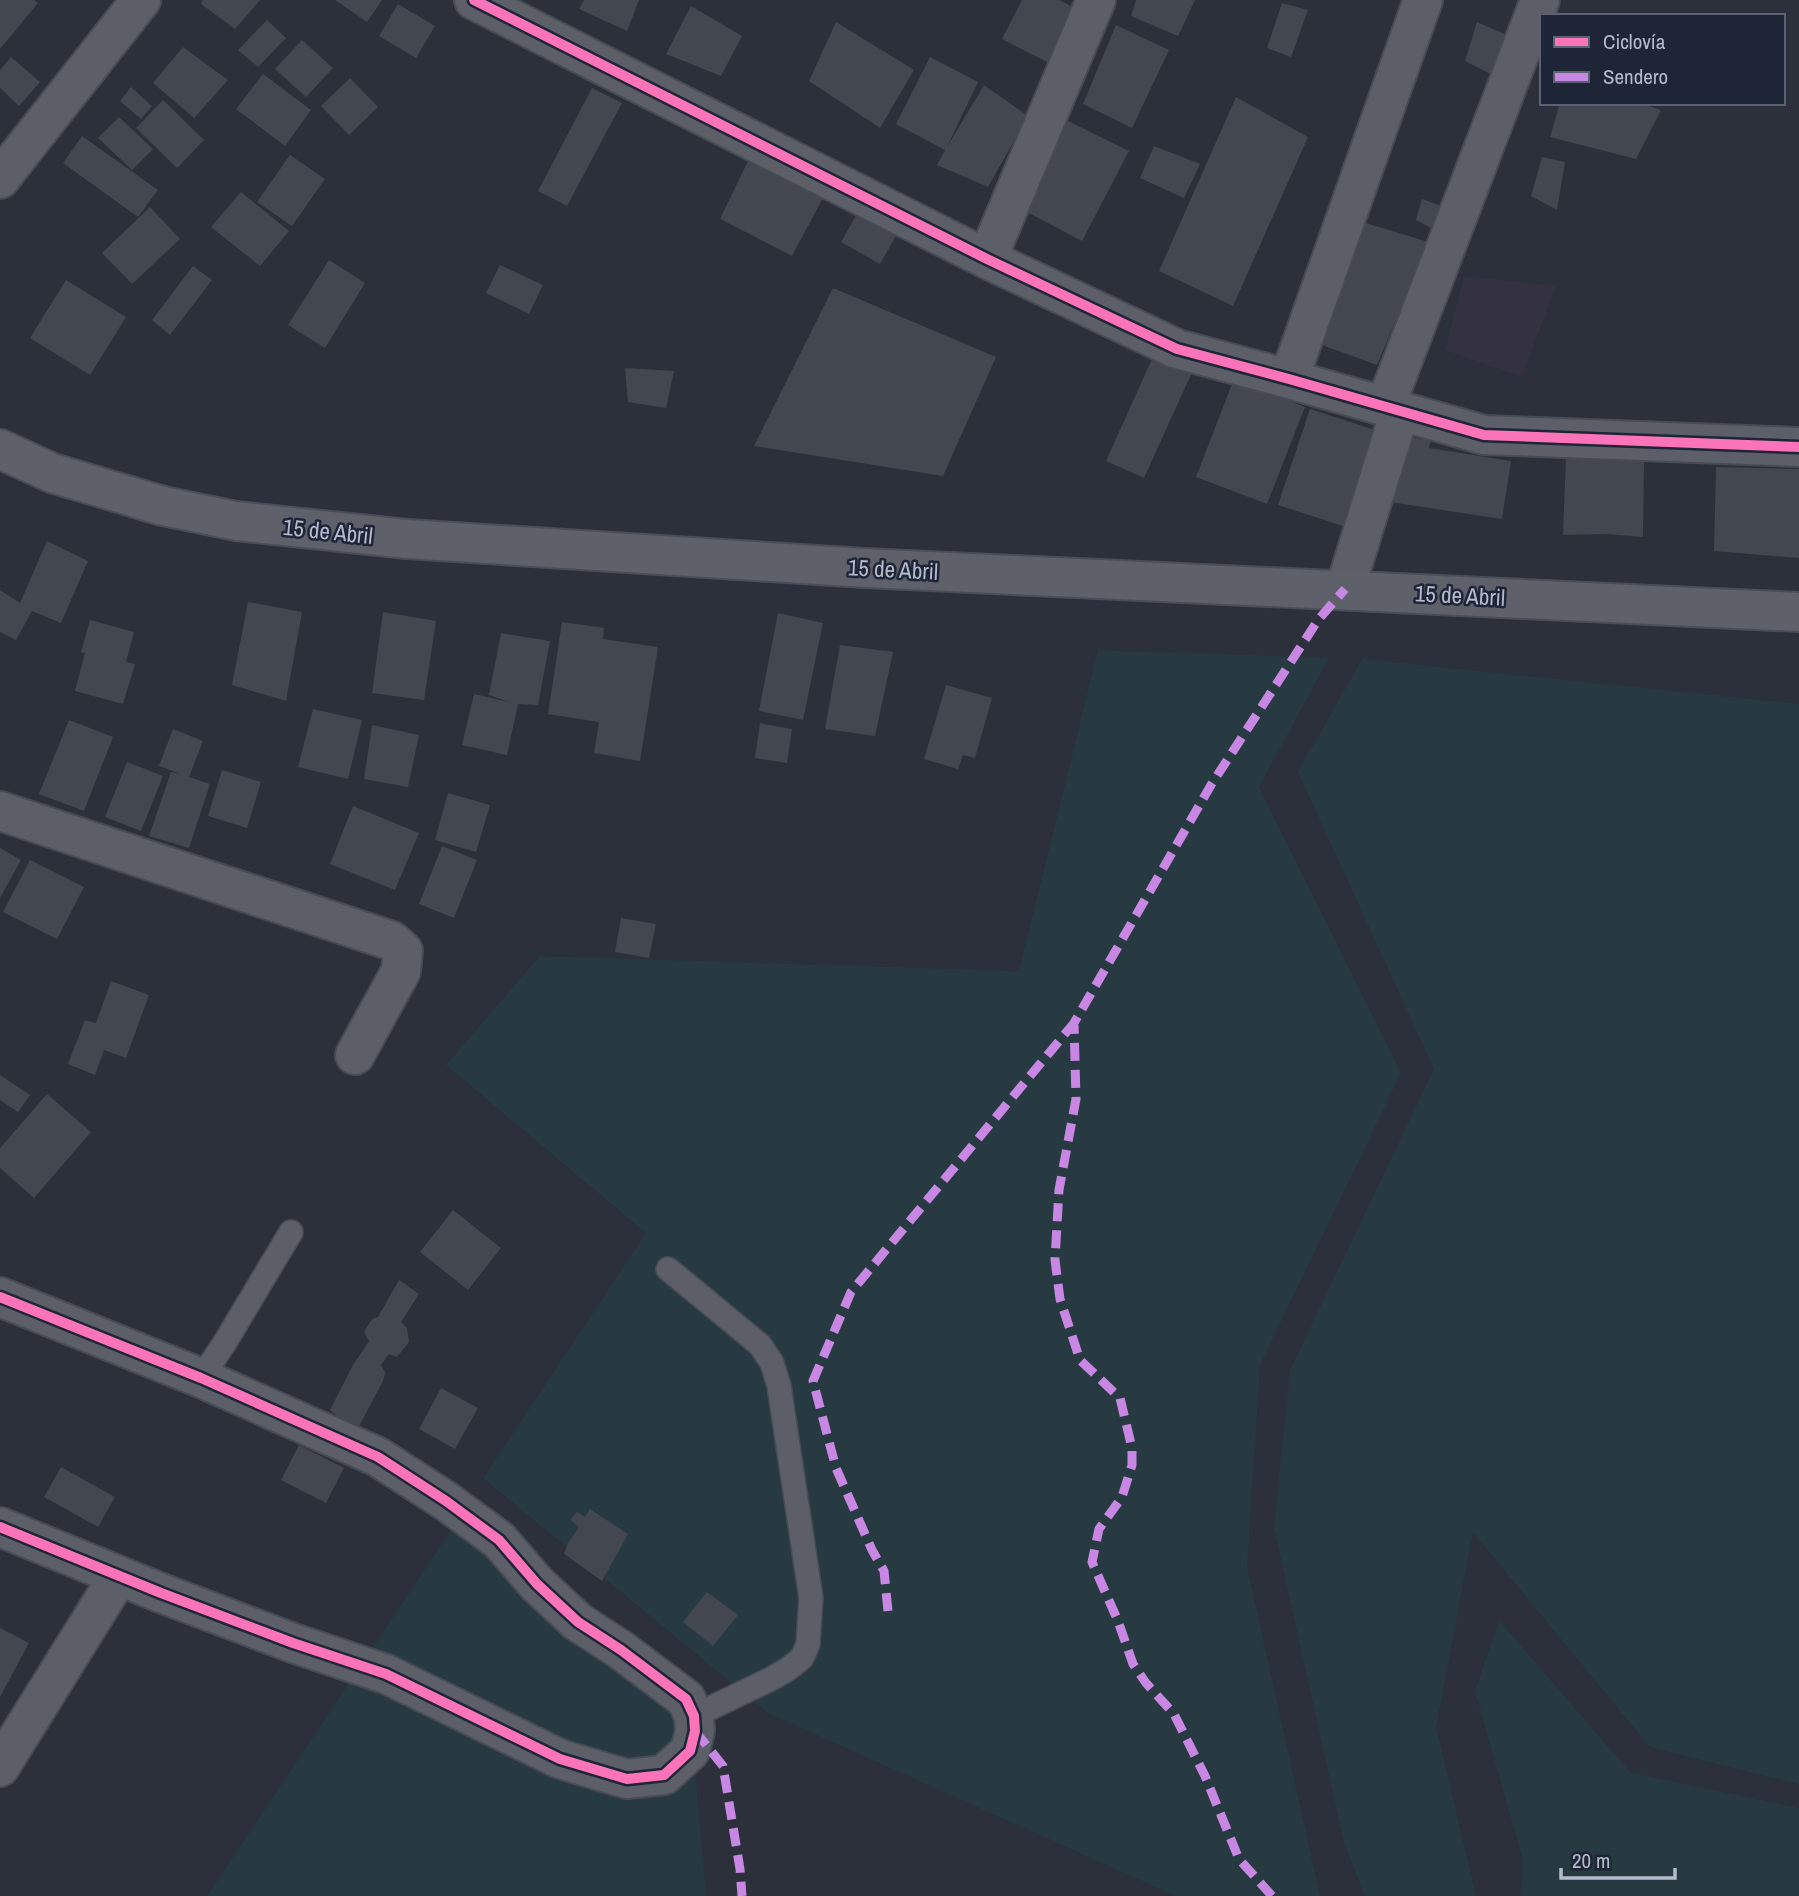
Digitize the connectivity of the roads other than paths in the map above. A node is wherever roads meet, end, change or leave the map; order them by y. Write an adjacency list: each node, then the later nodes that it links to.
1 (141, 0): 6 (street)
2 (474, 0): 7 (street)
3 (1096, 0): 7 (street)
4 (1423, 0): 8 (street)
5 (1540, 0): 9 (street)
6 (0, 178)
7 (987, 259): 8 (street)
8 (1289, 379): 9 (street)
9 (1393, 409): 10 (street); 12 (street)
10 (1799, 447)
11 (0, 449): 12 (main road, 15 de Abril)
12 (1345, 589): 13 (main road, 15 de Abril)
13 (1799, 612)
14 (0, 811): 15 (street)
15 (355, 1055)
16 (291, 1232): 19 (lane)
17 (668, 1269): 22 (lane)
18 (0, 1297): 19 (street)
19 (201, 1378): 22 (street)
20 (0, 1527): 21 (street)
21 (118, 1577): 22 (street); 23 (street)
22 (694, 1716)
23 (0, 1767)

